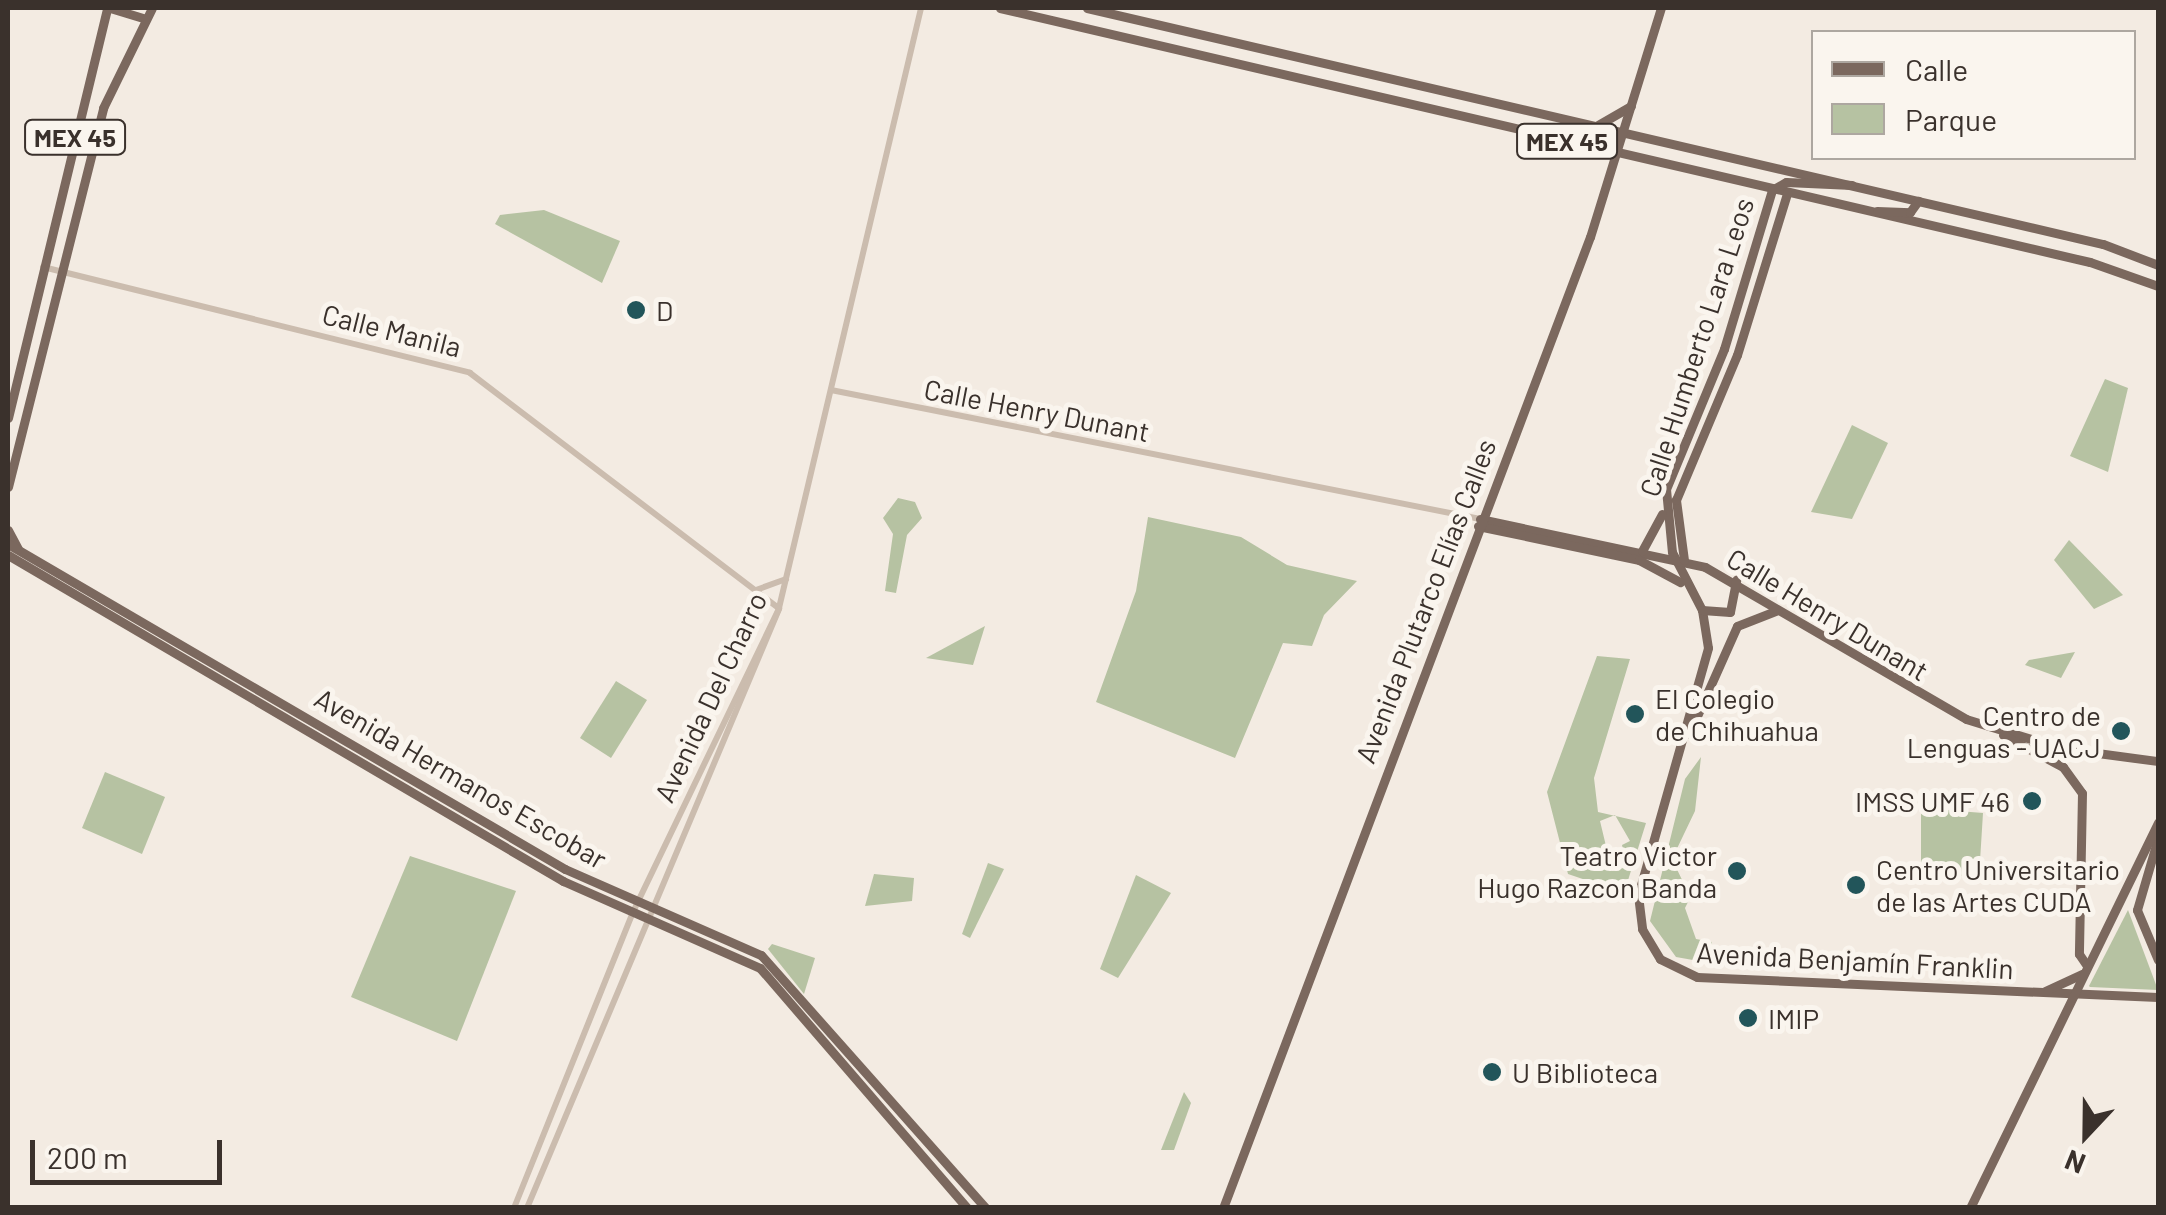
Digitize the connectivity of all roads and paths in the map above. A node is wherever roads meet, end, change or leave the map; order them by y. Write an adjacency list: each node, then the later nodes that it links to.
1 (109, 8): 7 (main road); 26 (main road, MEX 45)
2 (152, 8): 7 (main road, MEX 45)
3 (921, 8): 31 (street, Avenida Del Charro)
4 (1000, 8): 9 (main road, MEX 45)
5 (1087, 8): 8 (main road, MEX 45)
6 (1661, 8): 12 (main road, Avenida Plutarco Elías Calles)
7 (146, 19): 28 (main road, MEX 45)
8 (1212, 36): 9 (main road); 10 (main road, MEX 45)
9 (1198, 54): 11 (main road, MEX 45)
10 (1399, 80): 11 (main road); 13 (main road, MEX 45)
11 (1376, 96): 15 (main road, MEX 45)
12 (1633, 104): 13 (main road); 14 (main road, Avenida Plutarco Elías Calles)
13 (1593, 125): 14 (main road, MEX 45)
14 (1624, 133): 15 (main road, Avenida Plutarco Elías Calles); 17 (main road, MEX 45)
15 (1618, 152): 18 (main road, MEX 45); 35 (main road, Avenida Plutarco Elías Calles)
16 (1809, 183): 17 (main road); 18 (main road); 20 (main road)
17 (1852, 185): 21 (main road, MEX 45)
18 (1772, 190): 19 (main road, MEX 45); 34 (main road, Calle Humberto Lara Leos)
19 (1787, 193): 20 (main road, MEX 45); 40 (main road, Calle Humberto Lara Leos)
20 (1804, 197): 22 (main road, MEX 45)
21 (1918, 200): 22 (main road); 23 (main road, MEX 45)
22 (1874, 212): 27 (main road, MEX 45)
23 (2122, 250): 24 (main road, MEX 45); 27 (main road)
24 (2145, 259): 25 (main road, MEX 45); 29 (main road)
25 (2158, 266)
26 (43, 267): 28 (street, Calle Manila); 32 (main road, MEX 45)
27 (2108, 267): 29 (main road, MEX 45)
28 (60, 272): 33 (main road, MEX 45); 45 (street, Calle Manila)
29 (2134, 276): 30 (main road, MEX 45)
30 (2158, 286)
31 (831, 390): 35 (street, Calle Henry Dunant); 41 (street, Avenida Del Charro)
32 (8, 418)
33 (8, 487)
34 (1664, 512): 38 (main road); 40 (main road, Calle Humberto Lara Leos)
35 (1476, 522): 38 (main road, Calle Henry Dunant); 43 (main road, Calle Henry Dunant); 73 (main road, Avenida Plutarco Elías Calles)
36 (8, 530): 37 (main road)
37 (13, 546): 44 (main road, Avenida Hermanos Escobar)
38 (1642, 551): 40 (main road, Calle Henry Dunant)
39 (8, 555): 44 (main road, Avenida Hermanos Escobar)
40 (1679, 558): 42 (main road, Calle Henry Dunant); 43 (main road, Calle Humberto Lara Leos)
41 (787, 578): 45 (street); 46 (street, Avenida Del Charro)
42 (1736, 580): 47 (main road); 48 (main road, Calle Henry Dunant)
43 (1681, 582): 47 (main road, Calle Humberto Lara Leos)
44 (71, 584): 49 (main road, Avenida Hermanos Escobar)
45 (756, 590): 46 (street, Calle Manila)
46 (778, 608): 58 (street, Avenida Del Charro)
47 (1702, 610): 51 (main road)
48 (1781, 610): 50 (main road, Calle Henry Dunant); 51 (main road)
49 (182, 648): 53 (main road, Avenida Hermanos Escobar); 54 (main road, Avenida Hermanos Escobar)
50 (2000, 732): 52 (main road, Calle Henry Dunant); 63 (main road)
51 (1682, 746): 64 (main road, Avenida Benjamín Franklin)
52 (2158, 761)
53 (413, 773): 54 (main road); 57 (main road, Avenida Hermanos Escobar)
54 (407, 784): 57 (main road, Avenida Hermanos Escobar)
55 (2158, 822): 63 (main road)
56 (2158, 838): 62 (main road)
57 (524, 850): 58 (main road, Avenida Hermanos Escobar)
58 (641, 909): 59 (main road, Avenida Hermanos Escobar); 60 (street); 61 (street, Avenida Del Charro)
59 (686, 928): 67 (main road, Avenida Hermanos Escobar); 72 (main road, Avenida Hermanos Escobar)
60 (616, 953): 61 (street); 68 (street)
61 (627, 957): 69 (street, Avenida Del Charro)
62 (2158, 960)
63 (2085, 970): 64 (main road); 65 (main road)
64 (2043, 992): 65 (main road, Avenida Benjamín Franklin)
65 (2072, 994): 66 (main road, Avenida Benjamín Franklin); 74 (main road)
66 (2158, 997)
67 (932, 1167): 70 (main road, Avenida Hermanos Escobar); 71 (main road)
68 (514, 1208)
69 (527, 1208)
70 (966, 1208)
71 (975, 1208)
72 (986, 1208)
73 (1223, 1208)
74 (1970, 1208)

